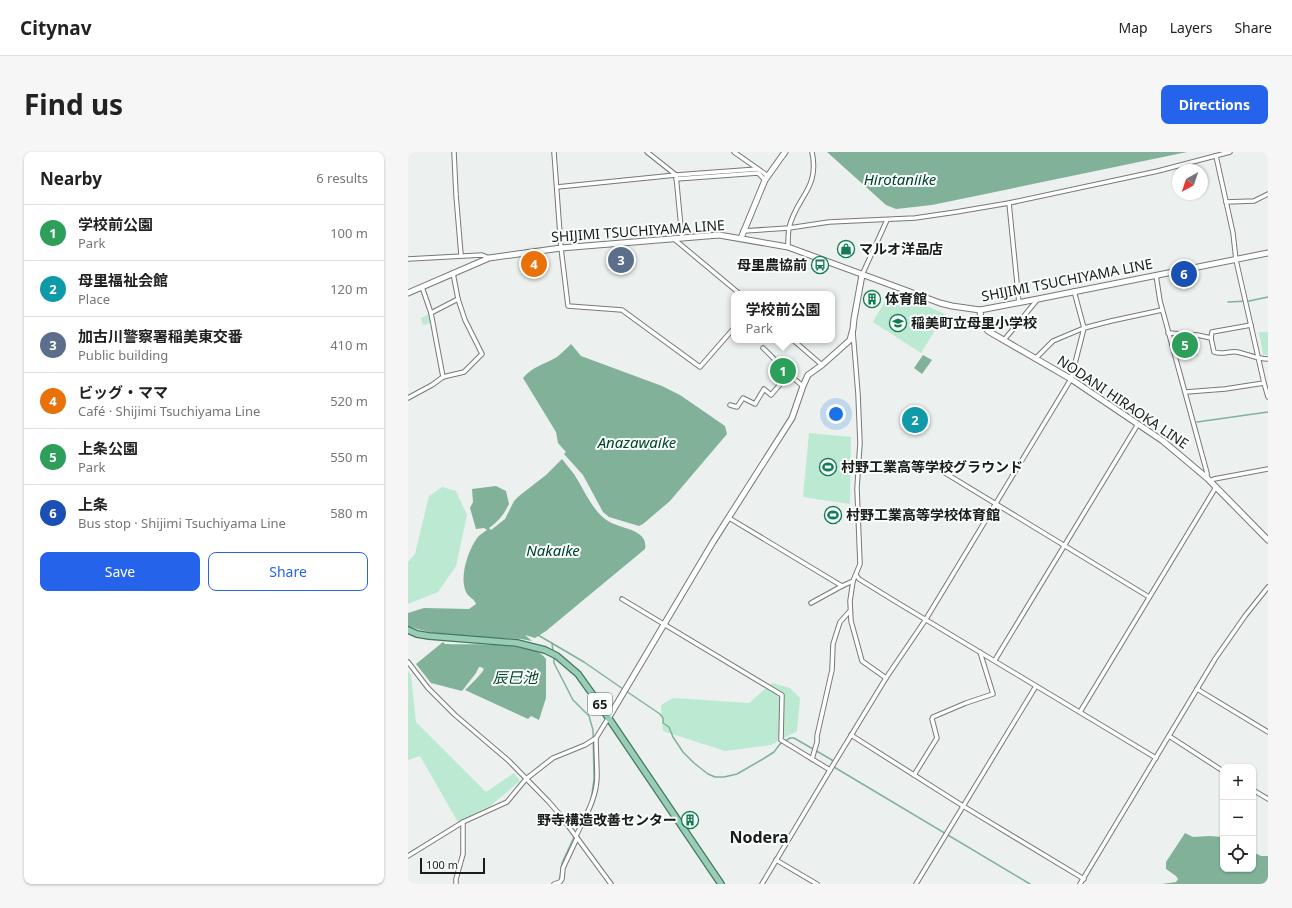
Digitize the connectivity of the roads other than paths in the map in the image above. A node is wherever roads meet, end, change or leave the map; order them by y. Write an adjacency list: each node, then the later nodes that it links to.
1 (454, 152): 25 (street)
2 (554, 152): 12 (street)
3 (647, 152): 10 (street)
4 (734, 152): 9 (street)
5 (785, 152): 11 (main road)
6 (812, 152): 17 (street)
7 (1230, 152): 8 (street)
8 (1216, 156): 14 (street); 15 (street)
9 (758, 169): 10 (street); 11 (street)
10 (676, 177): 11 (street); 12 (street); 19 (street)
11 (767, 178): 18 (main road)
12 (557, 187): 23 (street)
13 (1268, 194): 15 (street)
14 (1009, 202): 16 (street); 38 (street)
15 (1226, 202): 28 (street)
16 (887, 220): 17 (street); 30 (street)
17 (789, 228): 18 (street); 22 (street)
18 (743, 231): 20 (main road)
19 (682, 238): 20 (main road, SHIJIMI TSUCHIYAMA LINE); 21 (main road, SHIJIMI TSUCHIYAMA LINE)
20 (740, 238): 22 (main road, SHIJIMI TSUCHIYAMA LINE)
21 (674, 239): 23 (main road, SHIJIMI TSUCHIYAMA LINE); 33 (street)
22 (788, 247): 30 (main road, SHIJIMI TSUCHIYAMA LINE)
23 (561, 248): 26 (main road, SHIJIMI TSUCHIYAMA LINE); 45 (street)
24 (1268, 253): 28 (main road, SHIJIMI TSUCHIYAMA LINE)
25 (461, 255): 26 (street); 27 (street)
26 (489, 258): 29 (main road, SHIJIMI TSUCHIYAMA LINE)
27 (408, 259)
28 (1236, 260): 31 (main road, SHIJIMI TSUCHIYAMA LINE); 42 (street)
29 (453, 274): 32 (main road, SHIJIMI TSUCHIYAMA LINE); 36 (street)
30 (862, 275): 39 (main road, SHIJIMI TSUCHIYAMA LINE); 44 (main road)
31 (1156, 275): 34 (main road, SHIJIMI TSUCHIYAMA LINE); 40 (street)
32 (422, 287): 35 (main road, SHIJIMI TSUCHIYAMA LINE); 41 (street)
33 (736, 291)
34 (1074, 291): 37 (main road, SHIJIMI TSUCHIYAMA LINE); 43 (street)
35 (408, 293)
36 (458, 299): 41 (street); 56 (street)
37 (1038, 300): 38 (main road, SHIJIMI TSUCHIYAMA LINE); 48 (street)
38 (1019, 303): 39 (main road, SHIJIMI TSUCHIYAMA LINE)
39 (980, 310): 48 (main road, NODANI HIRAOKA LINE)
40 (1162, 310): 43 (street); 46 (street)
41 (431, 313): 56 (street)
42 (1251, 325): 47 (street); 52 (street)
43 (1084, 328): 51 (street); 57 (street)
44 (853, 329): 54 (main road); 73 (street)
45 (731, 331)
46 (1168, 333): 47 (street); 60 (street)
47 (1212, 338): 52 (street)
48 (1004, 340): 51 (main road, NODANI HIRAOKA LINE)
49 (796, 343): 54 (street)
50 (763, 348): 55 (street)
51 (1036, 358): 57 (main road, NODANI HIRAOKA LINE)
52 (1259, 359): 53 (street); 58 (street)
53 (1268, 359)
54 (822, 365): 59 (main road)
55 (788, 375): 59 (street); 63 (street)
56 (443, 377): 62 (street)
57 (1071, 379): 64 (main road, NODANI HIRAOKA LINE); 69 (street)
58 (1264, 383): 60 (street); 61 (street)
59 (803, 386): 70 (main road)
60 (1186, 392): 67 (street)
61 (1268, 397)
62 (408, 398)
63 (730, 405)
64 (1138, 424): 67 (main road, NODANI HIRAOKA LINE); 72 (street)
65 (927, 462): 69 (street)
66 (1268, 469): 67 (street)
67 (1208, 480): 68 (main road, NODANI HIRAOKA LINE)
68 (1216, 488): 71 (main road, NODANI HIRAOKA LINE); 77 (street)
69 (996, 504): 72 (street); 81 (street)
70 (729, 518): 75 (street); 82 (main road)
71 (1268, 540)
72 (1065, 545): 77 (street); 85 (street)
73 (856, 575): 74 (street); 81 (street)
74 (853, 581): 75 (street); 80 (street)
75 (842, 586): 79 (street)
76 (1268, 587): 89 (street)
77 (1149, 596): 90 (street)
78 (622, 599): 82 (street)
79 (811, 603)
80 (850, 610): 87 (street); 97 (street)
81 (926, 619): 84 (street); 87 (street)
82 (664, 624): 91 (main road); 97 (street)
83 (408, 630): 91 (main road, 65)
84 (980, 652): 85 (street); 100 (street)
85 (995, 660): 88 (street)
86 (408, 662): 101 (street)
87 (886, 678): 93 (street)
88 (1036, 686): 90 (street); 104 (street)
89 (1197, 689): 92 (street); 94 (street)
90 (1080, 712): 96 (street)
91 (608, 717): 95 (street); 114 (main road, 65)
92 (1268, 732)
93 (851, 735): 98 (street); 100 (street)
94 (1169, 736): 96 (street); 99 (street)
95 (596, 738): 101 (street); 106 (street)
96 (1156, 758): 109 (street)
97 (812, 759): 98 (street)
98 (830, 770): 108 (street)
99 (1220, 770)
100 (914, 775): 104 (street)
101 (526, 779): 105 (street); 106 (street)
102 (1256, 792): 103 (street)
103 (1268, 799)
104 (963, 806): 109 (street); 117 (street)
105 (463, 822): 107 (street); 111 (street)
106 (576, 837): 110 (street); 113 (street)
107 (408, 856)
108 (776, 860): 115 (street); 116 (street)
109 (1084, 879): 118 (street)
110 (560, 883): 112 (street)
111 (456, 884)
112 (554, 884)
113 (611, 884)
114 (721, 884)
115 (762, 884)
116 (817, 884)
117 (916, 884)
118 (1080, 884)

